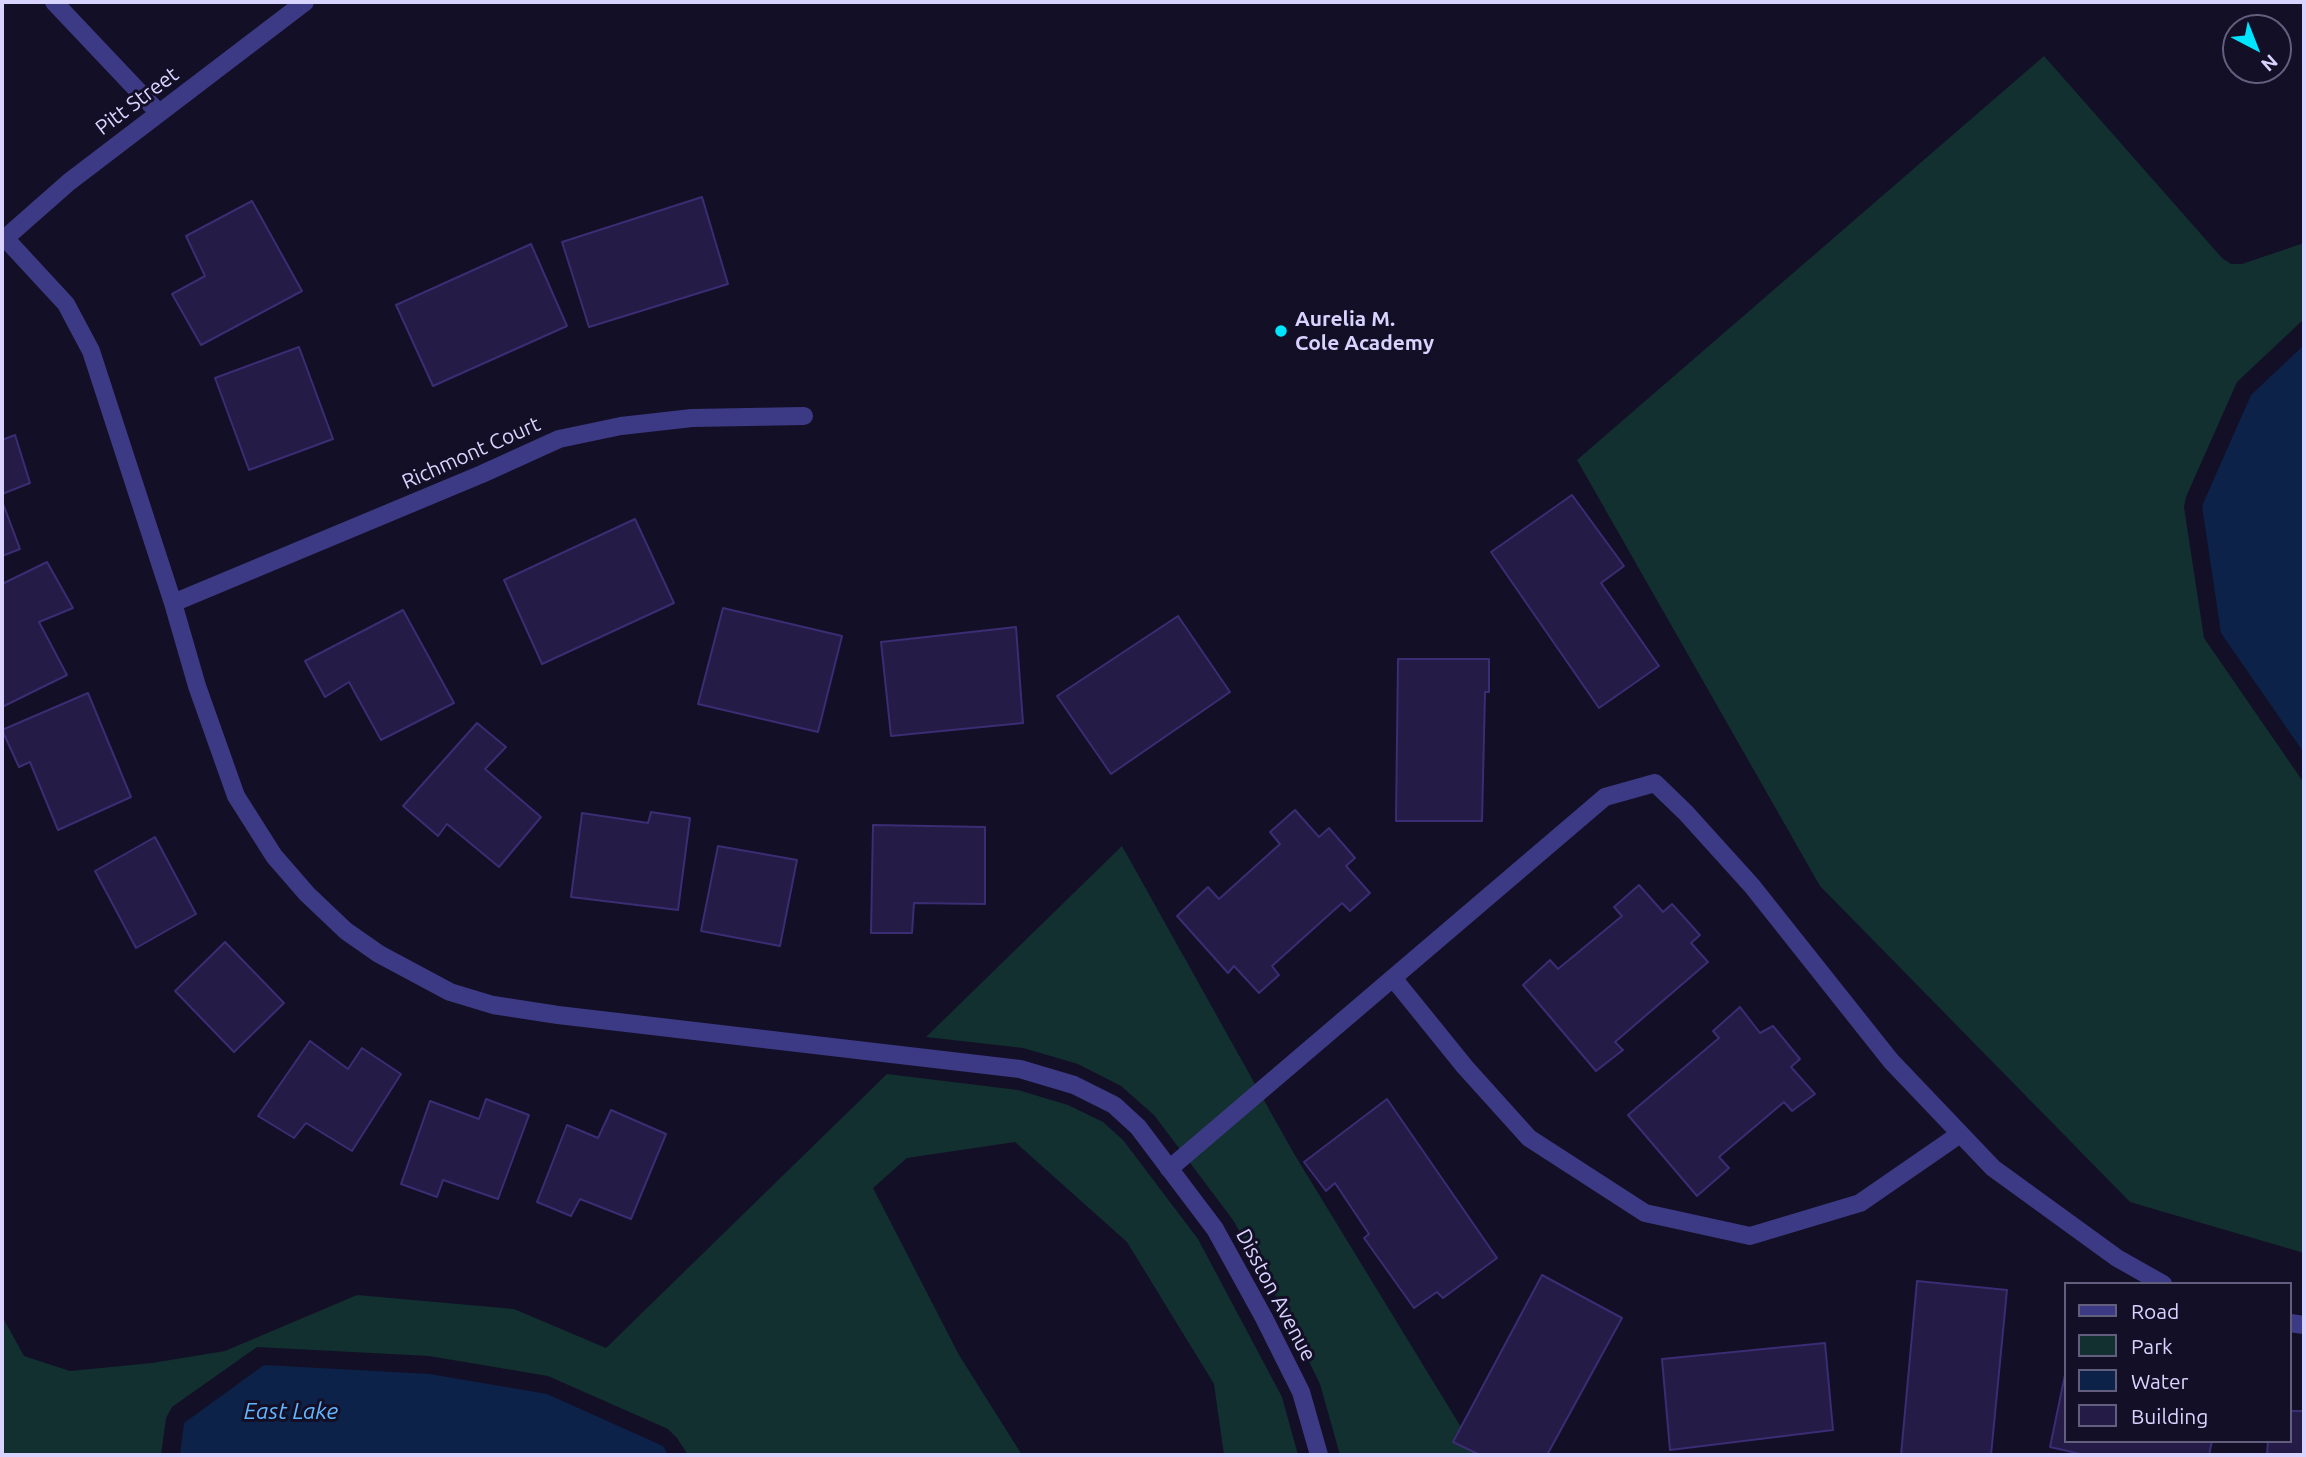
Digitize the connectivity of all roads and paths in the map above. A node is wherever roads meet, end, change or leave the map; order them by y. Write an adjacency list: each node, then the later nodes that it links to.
1 (54, 2): 3 (street)
2 (305, 2): 3 (street, Pitt Street)
3 (159, 113): 4 (street, Pitt Street)
4 (4, 240): 6 (street, Disston Avenue)
5 (804, 416): 6 (street, Richmont Court)
6 (173, 603): 9 (street, Disston Avenue)
7 (1393, 978): 8 (street); 8 (street); 9 (street)
8 (1961, 1134): 10 (street)
9 (1169, 1169): 11 (street, Disston Avenue)
10 (2159, 1282)
11 (1319, 1455)

